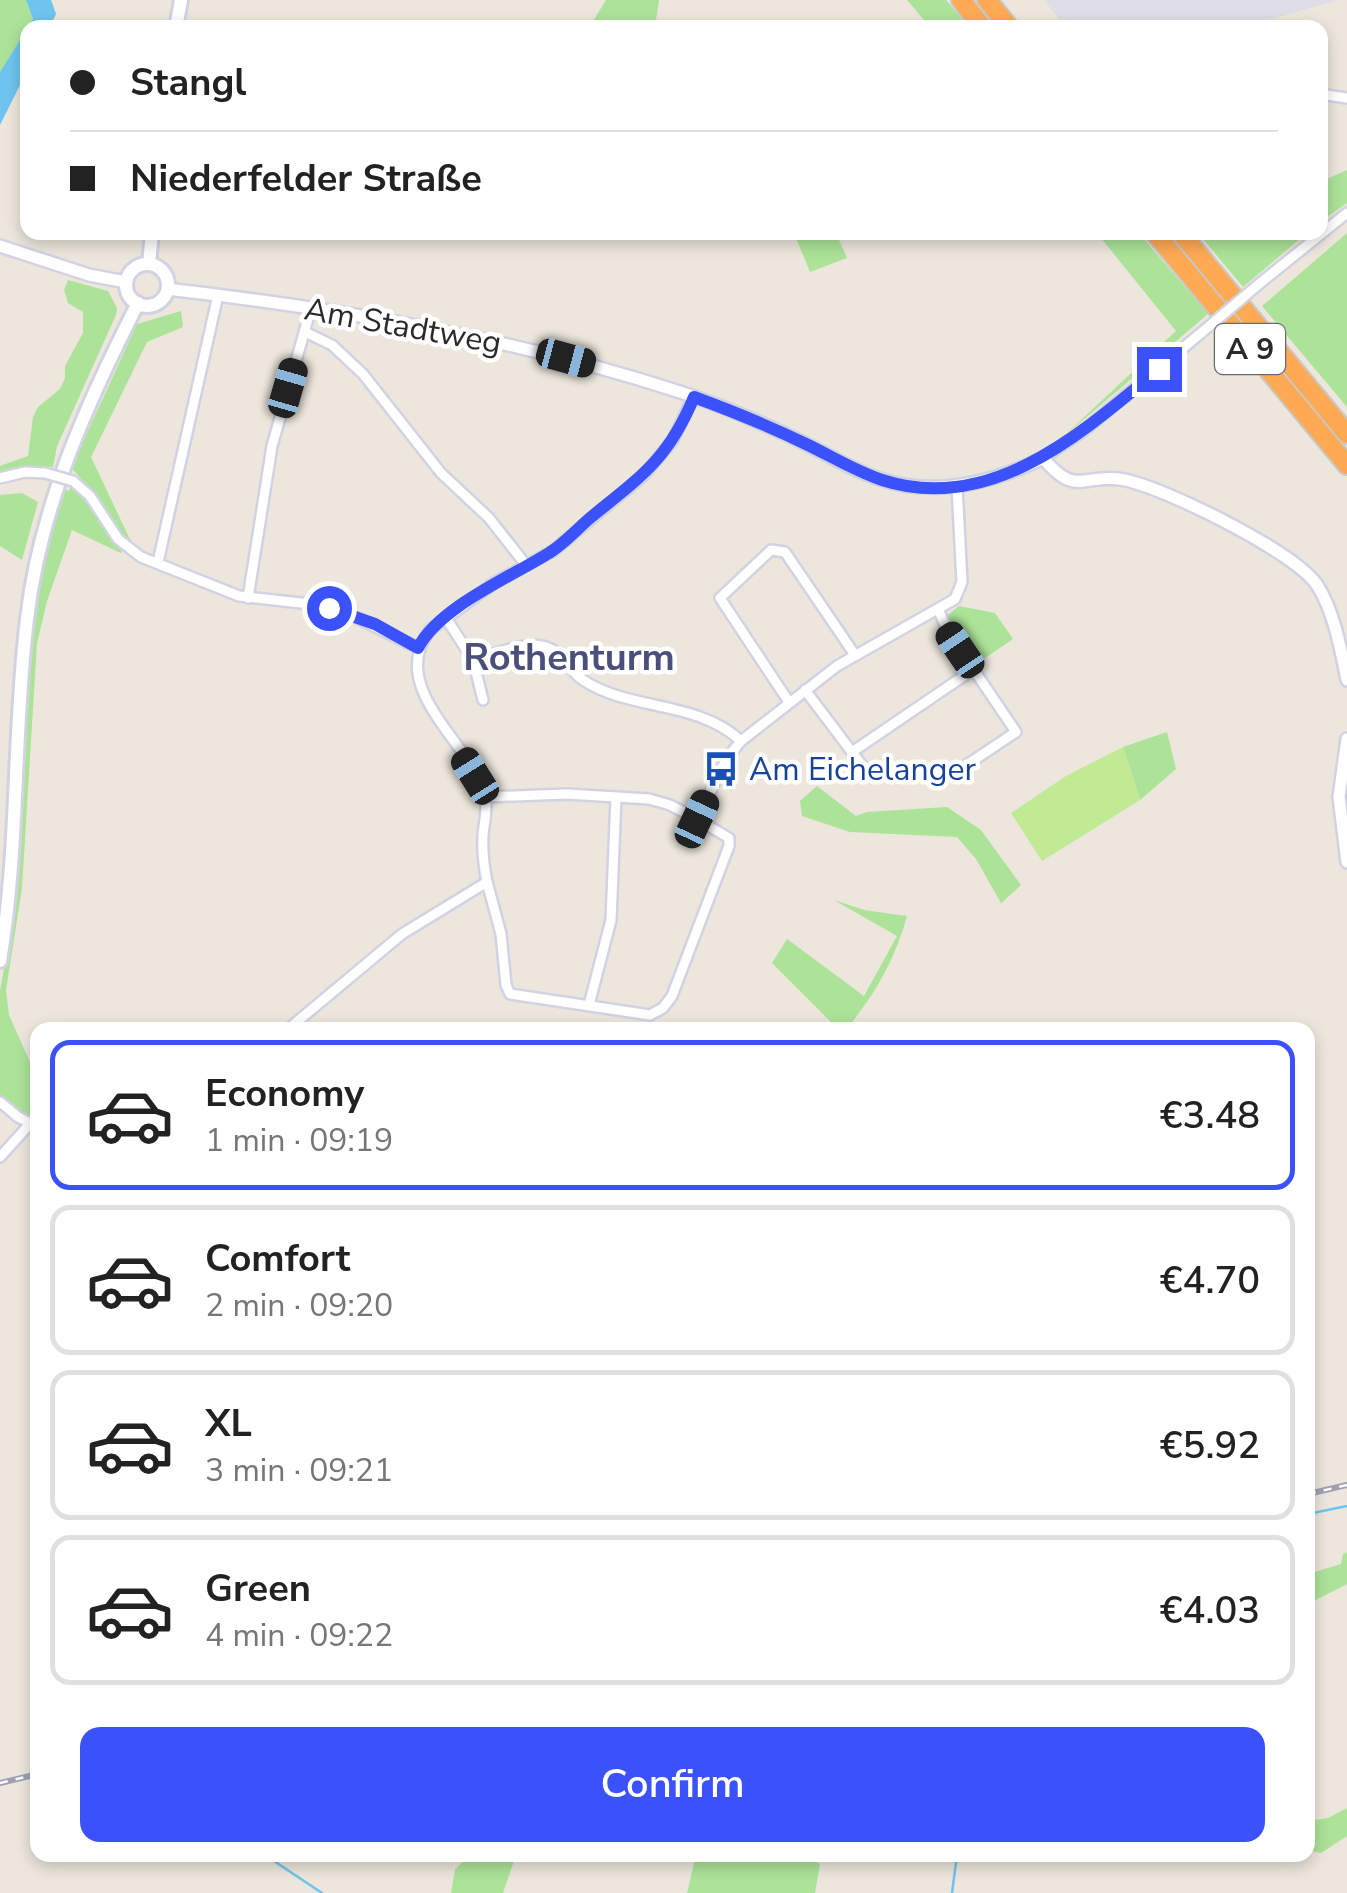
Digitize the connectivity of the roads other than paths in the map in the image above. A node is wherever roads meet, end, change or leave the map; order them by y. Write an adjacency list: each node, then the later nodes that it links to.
1 (961, 0): 3 (highway)
2 (987, 0): 4 (highway)
3 (977, 20)
4 (1003, 20)
5 (152, 240): 10 (main road)
6 (1161, 240): 20 (highway, A 9)
7 (1187, 240): 18 (highway, A 9)
8 (1314, 240): 19 (street, bridge)
9 (0, 246): 11 (street)
10 (150, 264): 11 (main road); 12 (main road)
11 (126, 282): 14 (main road)
12 (167, 289): 13 (street, Am Stadtweg); 14 (main road)
13 (218, 295): 15 (street, Am Stadtweg); 23 (street)
14 (138, 304): 44 (main road)
15 (311, 308): 16 (street); 17 (street, Am Stadtweg)
16 (305, 332): 24 (street); 25 (street)
17 (694, 397): 22 (street, Am Stadtweg); 24 (street)
18 (1347, 434)
19 (1043, 458): 22 (street, Am Stadtweg); 32 (street)
20 (1347, 465)
21 (0, 478): 23 (street, bridge)
22 (957, 486): 26 (street)
23 (158, 562): 25 (street)
24 (526, 564): 27 (street)
25 (248, 598): 28 (street)
26 (939, 611): 29 (street); 31 (street)
27 (446, 618): 28 (street); 30 (street)
28 (418, 648): 39 (street)
29 (855, 655): 33 (street); 35 (street)
30 (473, 660): 34 (street); 37 (street)
31 (974, 670): 38 (street); 38 (street)
32 (1347, 680)
33 (805, 690): 35 (street); 38 (street)
34 (483, 700)
35 (789, 702): 37 (street)
36 (1347, 739): 42 (street)
37 (741, 742): 41 (street)
38 (852, 752)
39 (486, 797): 40 (street); 43 (street)
40 (616, 797): 41 (street); 45 (street)
41 (697, 819): 45 (street)
42 (1347, 862)
43 (487, 882): 45 (street); 46 (street)
44 (0, 961)
45 (589, 1005)
46 (296, 1022)
47 (0, 1102): 48 (street)
48 (30, 1124)
49 (30, 1129): 50 (street)
50 (0, 1157)

